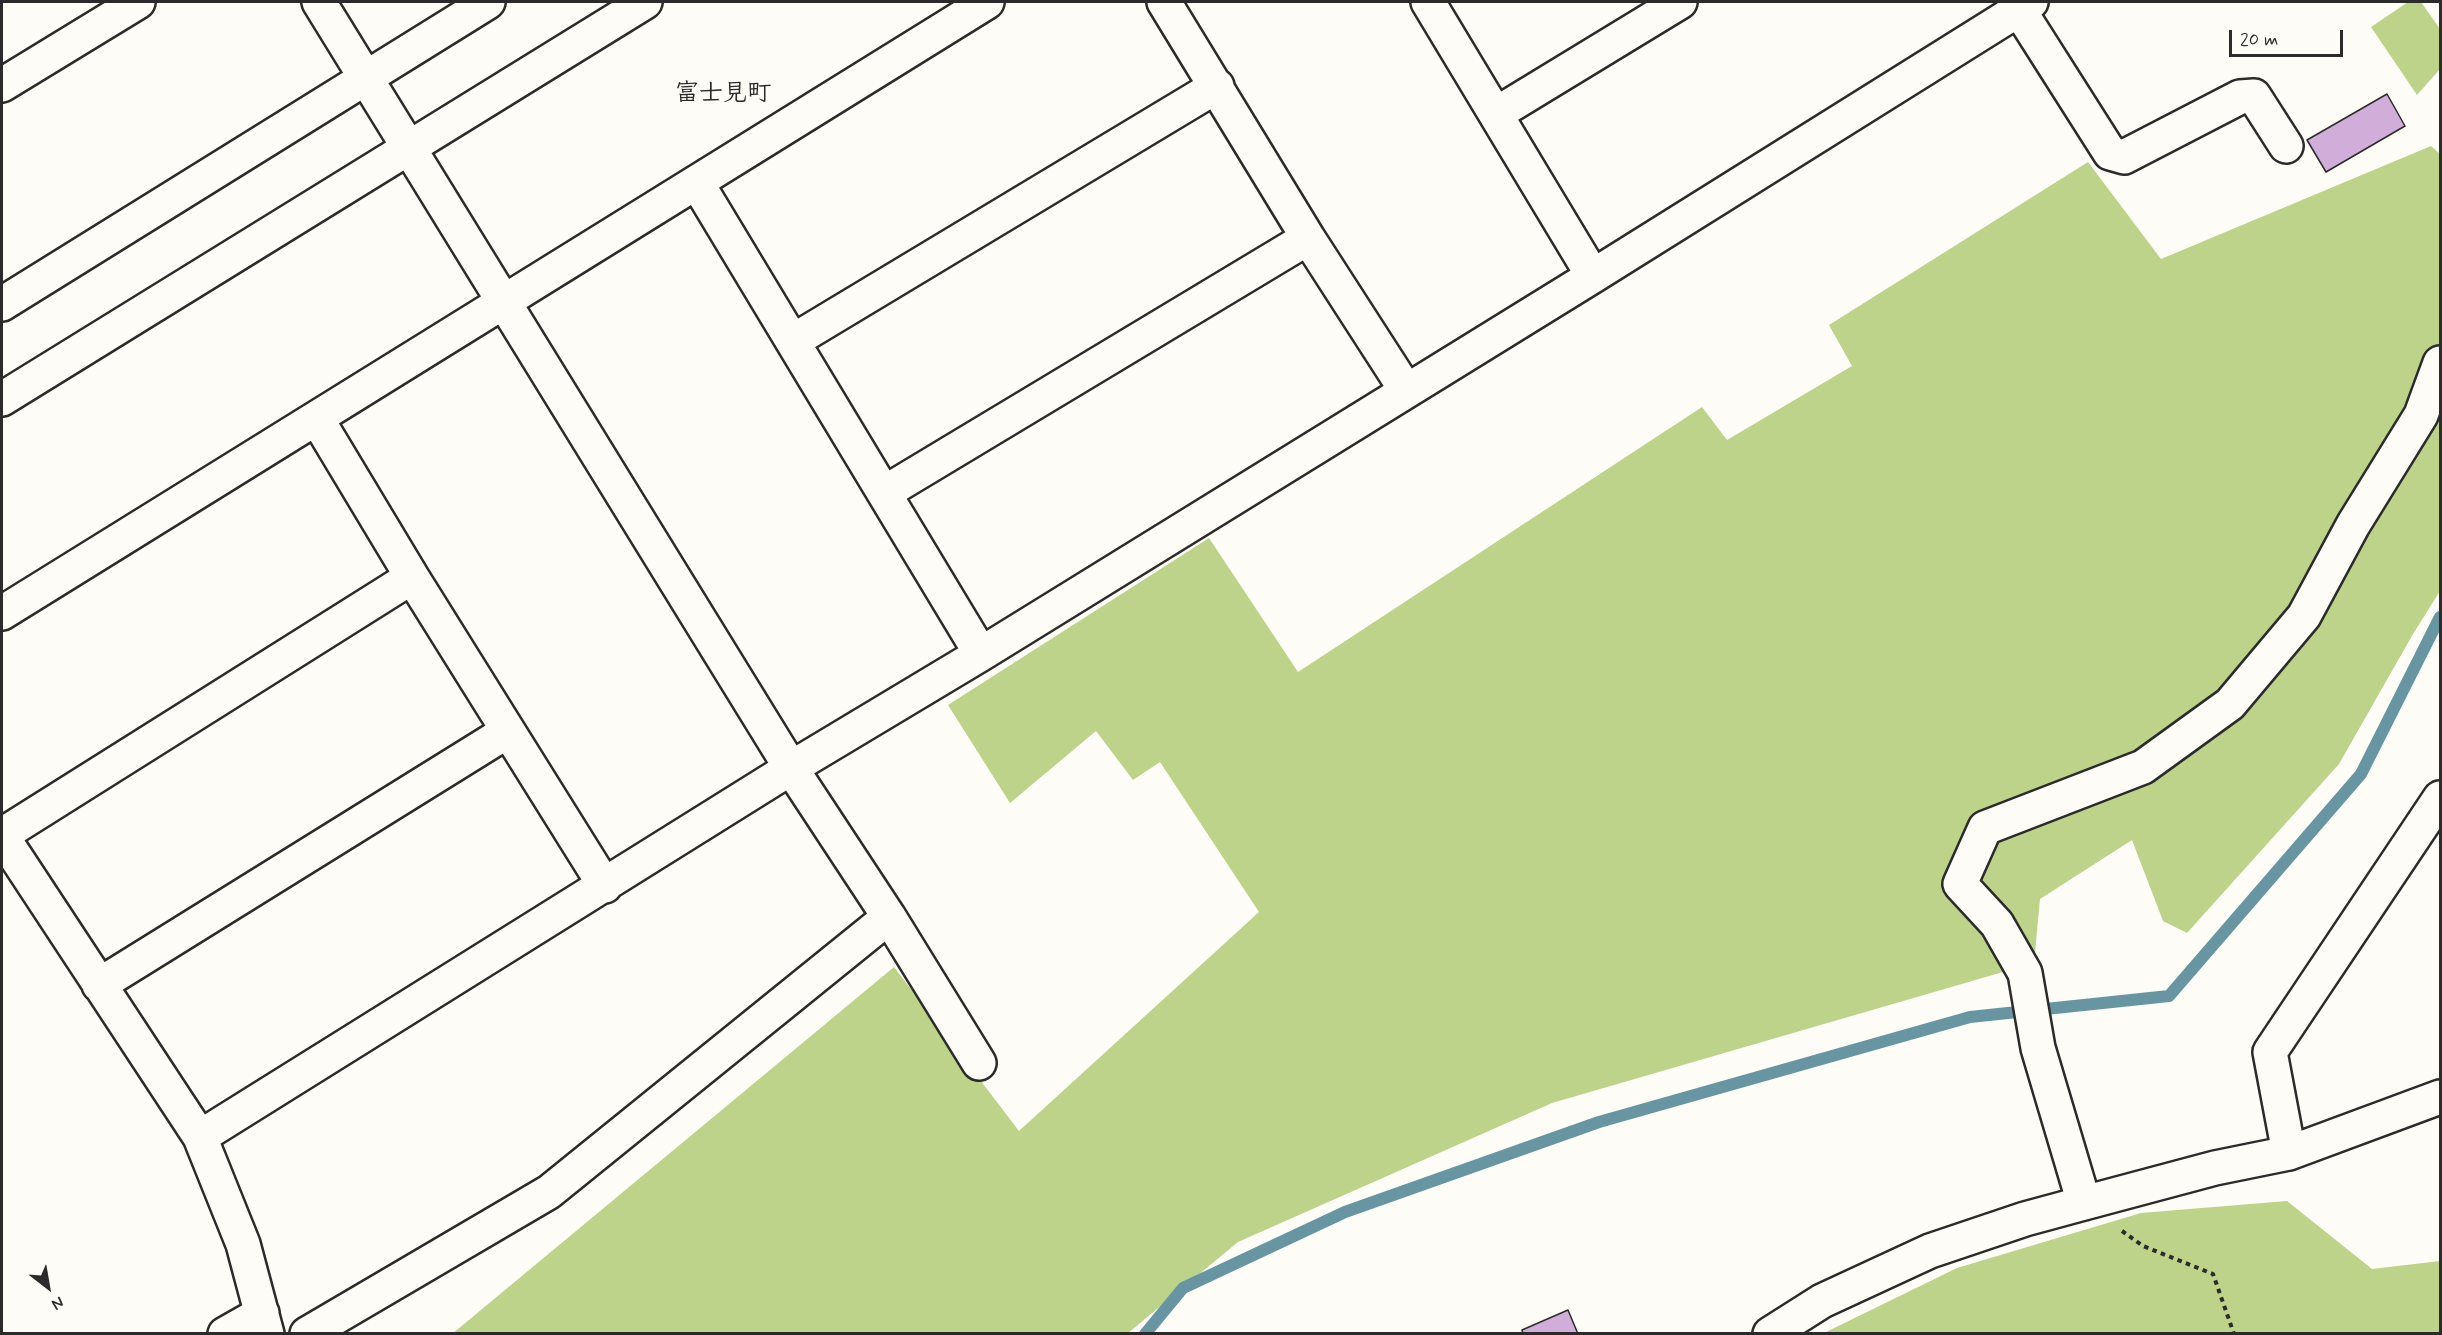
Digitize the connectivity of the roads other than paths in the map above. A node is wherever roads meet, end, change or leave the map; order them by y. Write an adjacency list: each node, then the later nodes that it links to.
1 (138, 2): 11 (street)
2 (319, 2): 10 (street)
3 (488, 2): 10 (street)
4 (645, 2): 15 (street)
5 (987, 2): 16 (street)
6 (1164, 2): 12 (street)
7 (1428, 2): 13 (street)
8 (1680, 2): 13 (street)
9 (2021, 4): 14 (street); 18 (street)
10 (364, 78): 15 (street); 20 (street)
11 (2, 85)
12 (1217, 86): 17 (street); 21 (street)
13 (1496, 114): 18 (street)
14 (2286, 146)
15 (408, 148): 19 (street); 24 (street)
16 (697, 183): 19 (street); 21 (street)
17 (1308, 237): 23 (street); 26 (street)
18 (1593, 276): 23 (street)
19 (505, 302): 25 (street); 31 (street)
20 (2, 304)
21 (793, 341): 26 (street)
22 (2440, 363): 41 (street)
23 (1406, 390): 29 (street)
24 (2, 399)
25 (317, 419): 27 (street); 28 (street)
26 (884, 493): 29 (street)
27 (412, 577): 30 (street); 33 (street)
28 (2, 613)
29 (981, 654): 31 (street)
30 (507, 731): 34 (street); 36 (street)
31 (791, 768): 34 (street); 35 (street)
32 (2440, 798): 40 (street)
33 (2, 835): 36 (street)
34 (605, 886): 39 (street)
35 (889, 917): 37 (street); 44 (street)
36 (99, 984): 39 (street)
37 (979, 1063)
38 (2440, 1097): 40 (street)
39 (200, 1137): 42 (street)
40 (2289, 1153): 41 (street)
41 (2084, 1203): 45 (street)
42 (264, 1323): 43 (street)
43 (225, 1334)
44 (307, 1334)
45 (1770, 1334)

